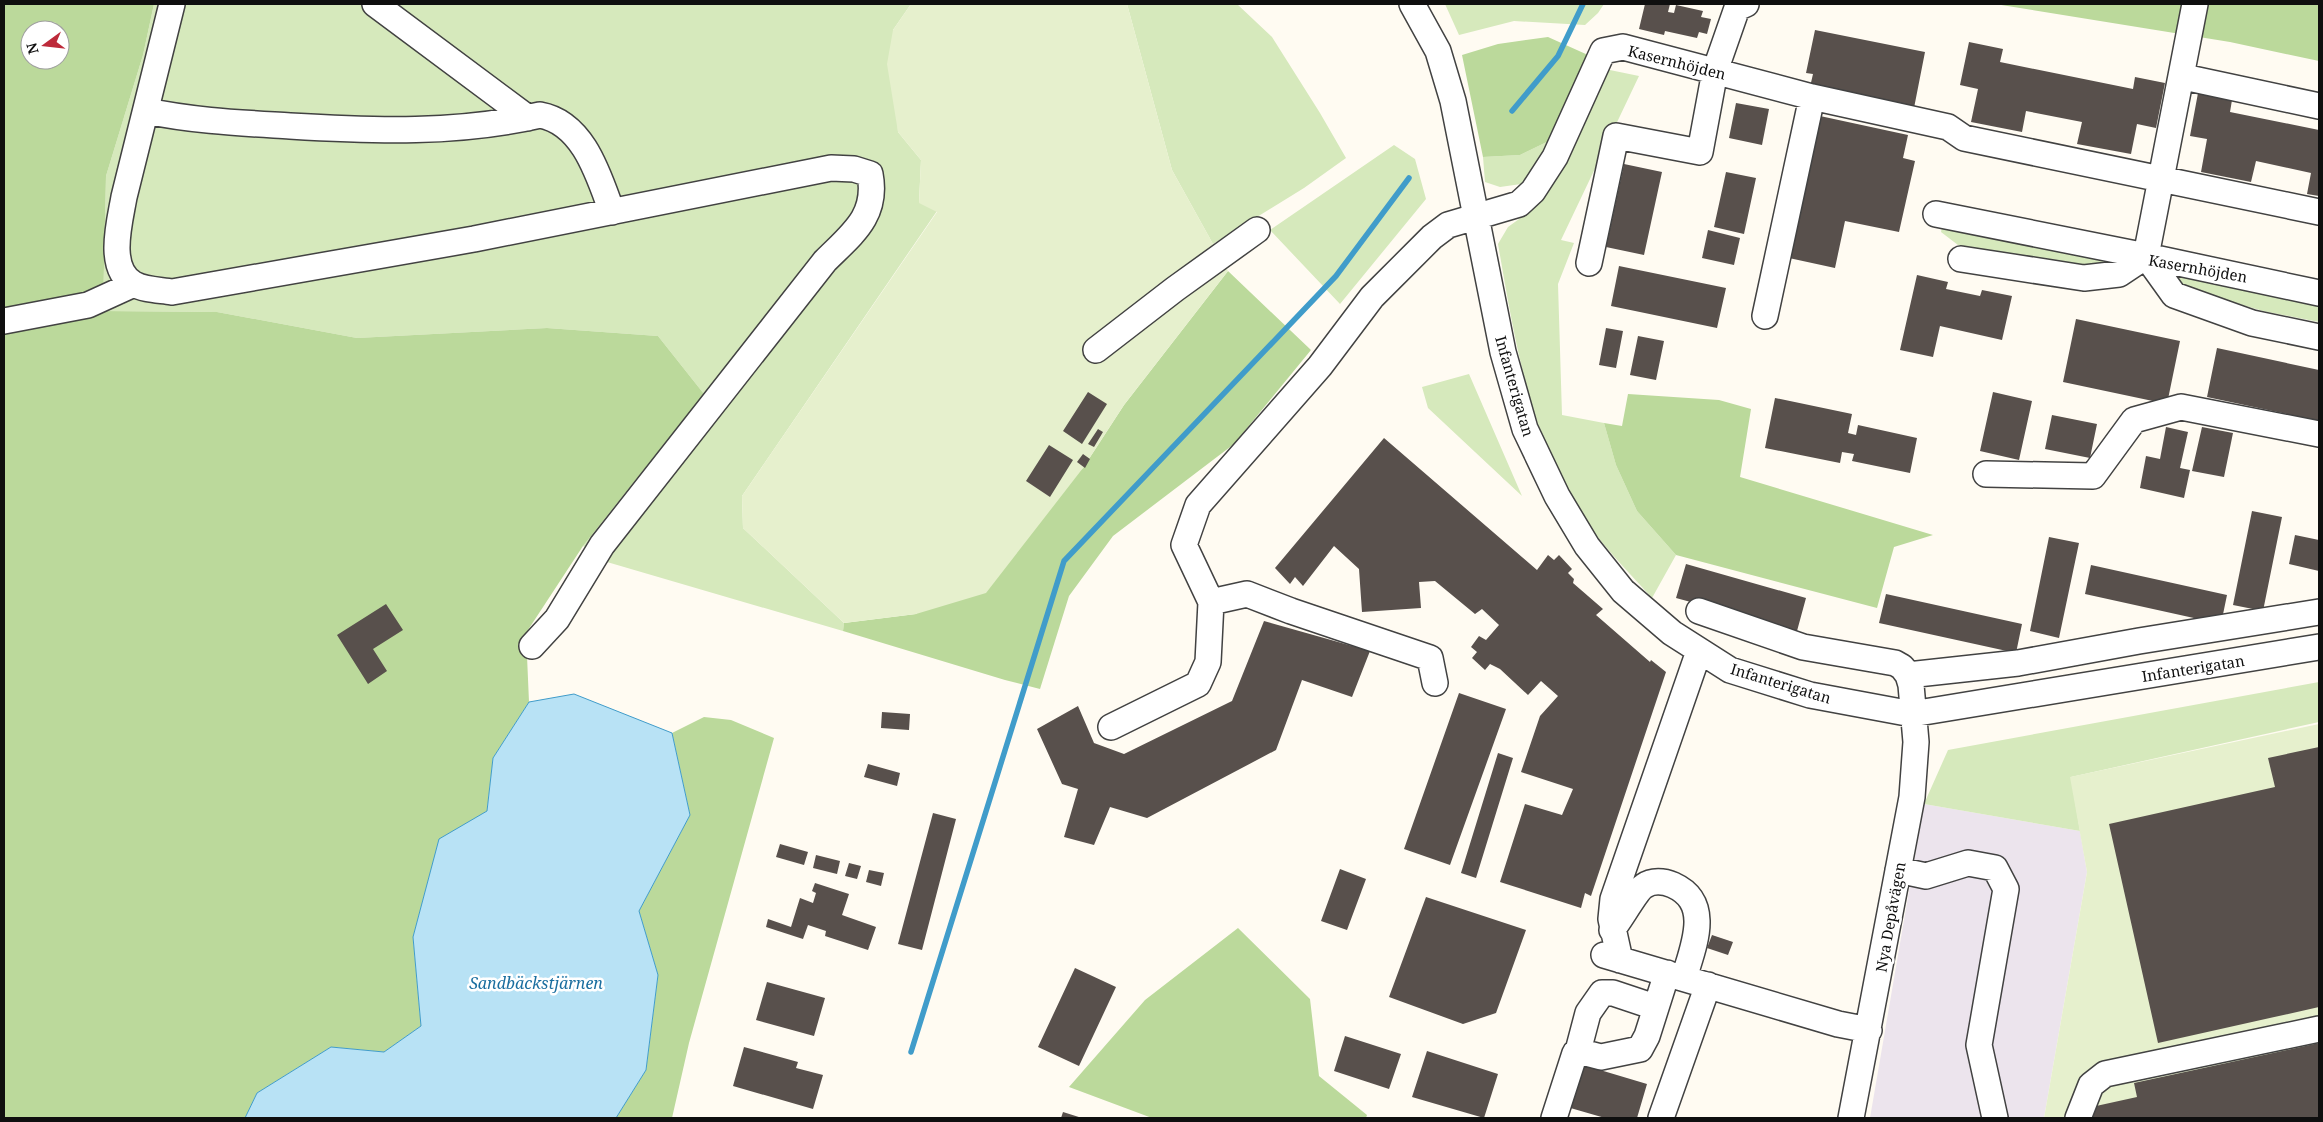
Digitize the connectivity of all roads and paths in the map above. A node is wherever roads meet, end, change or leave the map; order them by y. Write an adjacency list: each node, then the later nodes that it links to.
1 (172, 4): 10 (street)
2 (375, 4): 11 (street)
3 (1412, 4): 16 (street, Infanterigatan)
4 (2195, 4): 12 (street)
5 (1740, 5): 6 (street)
6 (1715, 71): 8 (street, Kasernhöjden); 16 (street, Kasernhöjden); 20 (street)
7 (2193, 79): 9 (street)
8 (1812, 97): 12 (street, Kasernhöjden); 23 (street)
9 (2319, 106)
10 (147, 111): 11 (street); 21 (street)
11 (528, 118): 13 (street)
12 (2160, 178): 14 (street); 18 (street)
13 (612, 212): 21 (street); 32 (street)
14 (2319, 212)
15 (1936, 214): 18 (street)
16 (1475, 216): 29 (street); 34 (street, Infanterigatan)
17 (1257, 230): 26 (street)
18 (2146, 256): 19 (street, Kasernhöjden); 22 (street, Kasernhöjden); 25 (street)
19 (1961, 259)
20 (1589, 264)
21 (134, 284): 24 (street)
22 (2319, 293)
23 (1765, 316)
24 (4, 321)
25 (2319, 337)
26 (1096, 350)
27 (2319, 434): 28 (street)
28 (1986, 474)
29 (1211, 602): 36 (street); 38 (street)
30 (1699, 611): 35 (street)
31 (2319, 612): 35 (street)
32 (532, 646)
33 (2319, 647): 37 (street, Infanterigatan)
34 (1696, 659): 37 (street, Infanterigatan); 40 (street)
35 (1908, 675): 37 (street, Nya Depåvägen)
36 (1436, 683)
37 (1912, 714): 39 (street, Nya Depåvägen)
38 (1111, 727)
39 (1898, 870): 45 (street, Nya Depåvägen); 50 (street)
40 (1612, 930): 41 (street); 41 (street)
41 (1676, 976): 42 (street); 43 (street)
42 (1708, 985): 45 (street); 48 (street)
43 (1655, 1007): 46 (street); 46 (street)
44 (2319, 1029): 51 (street)
45 (1869, 1030): 49 (street, Nya Depåvägen)
46 (1578, 1051): 47 (street)
47 (1554, 1118)
48 (1661, 1118)
49 (1851, 1118)
50 (1995, 1118)
51 (2078, 1118)

